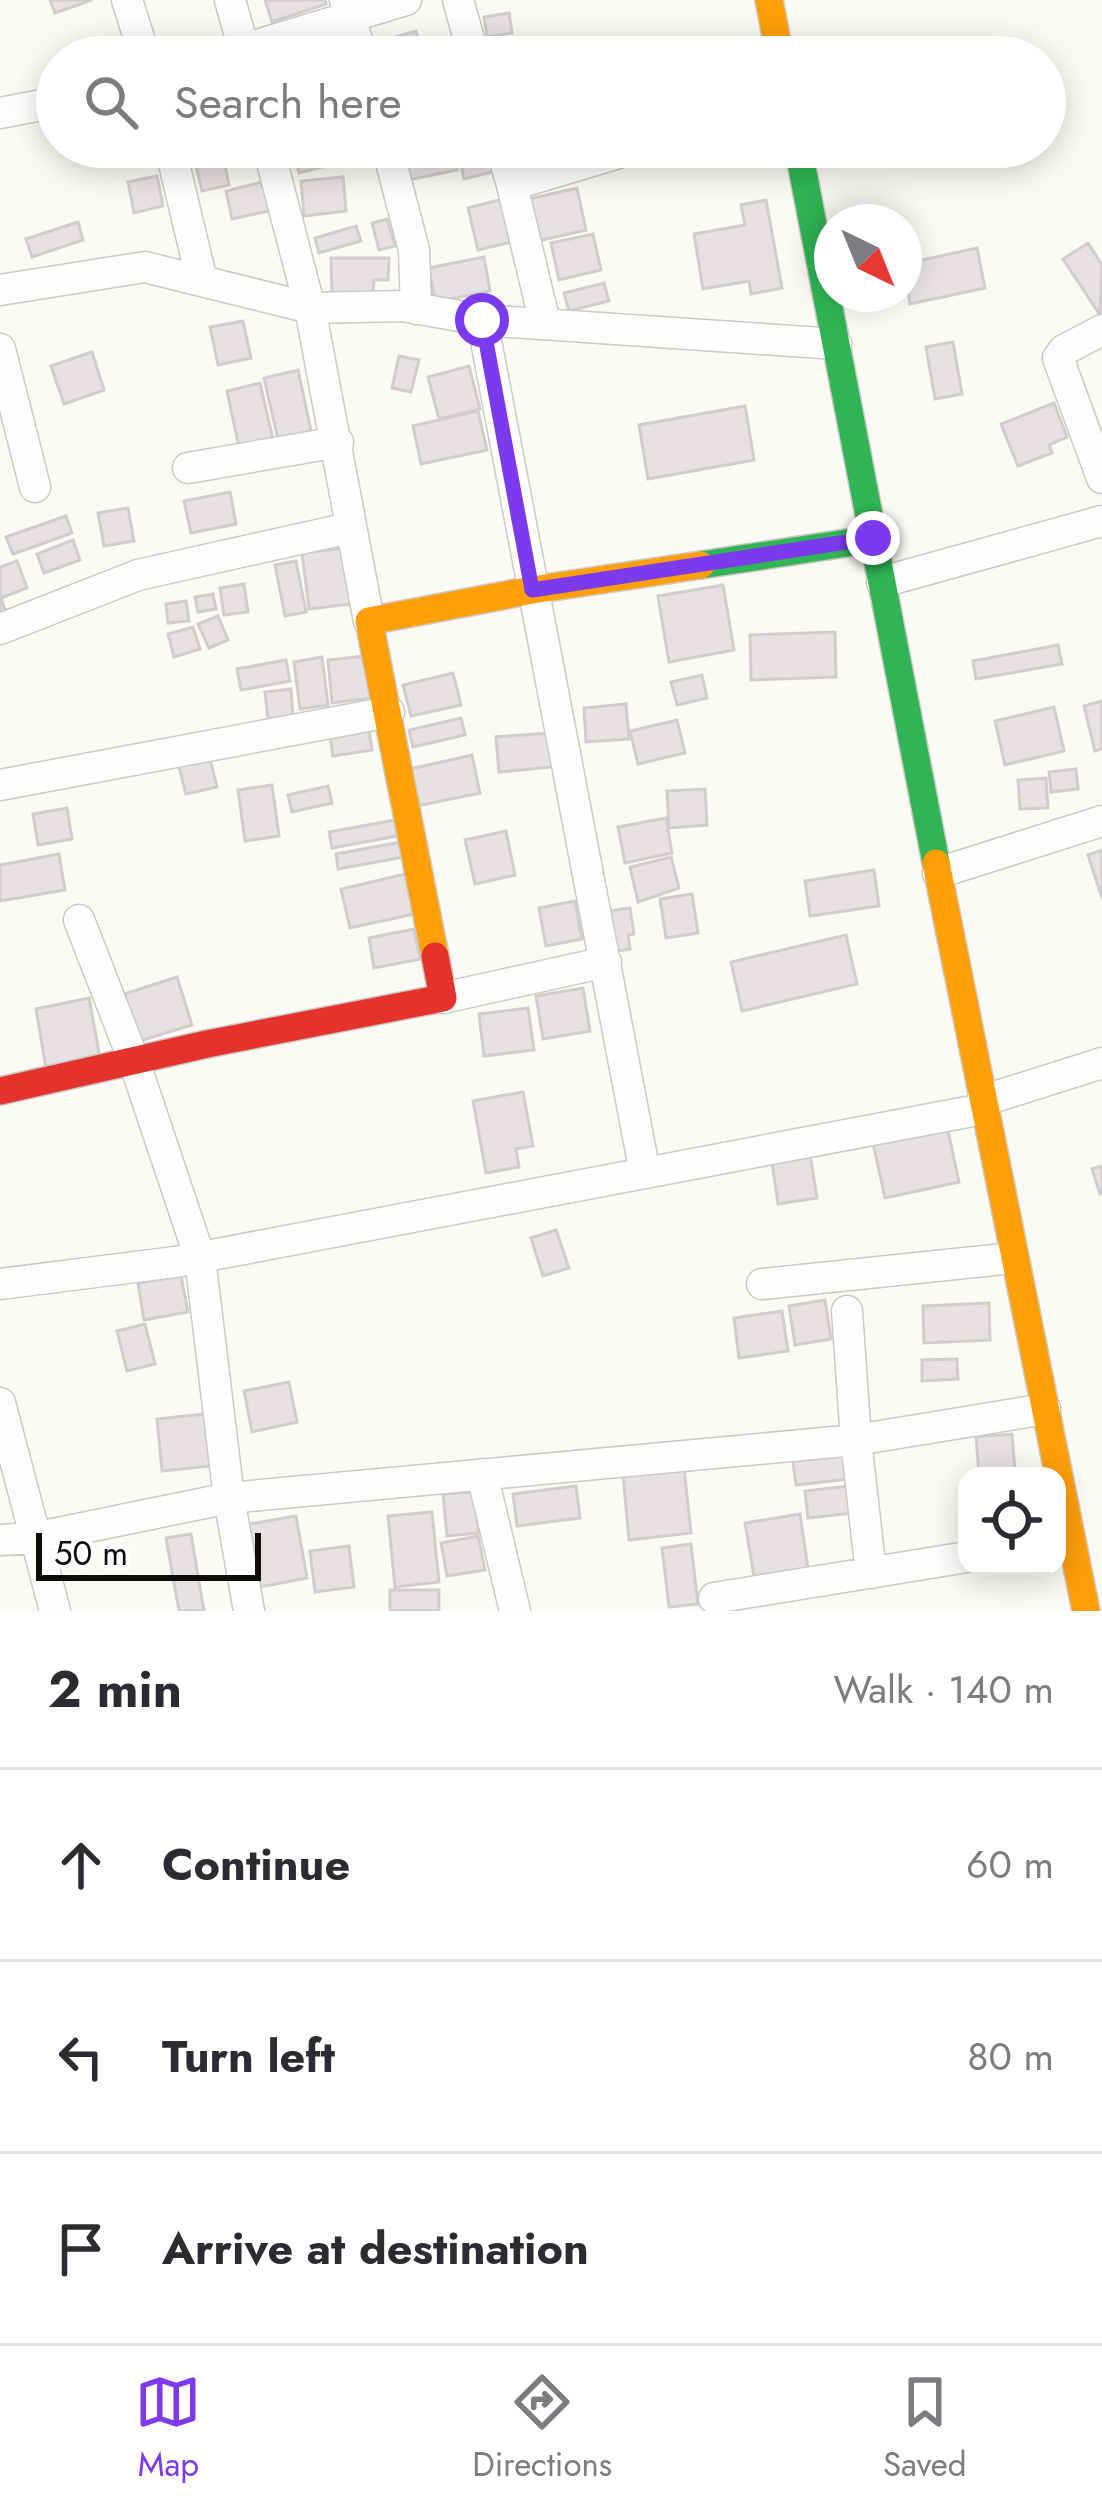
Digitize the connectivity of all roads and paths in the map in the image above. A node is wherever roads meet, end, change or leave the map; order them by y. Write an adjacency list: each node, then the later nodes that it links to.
1 (127, 0): 7 (street)
2 (230, 0): 8 (street)
3 (406, 0): 6 (street)
4 (458, 0): 10 (street)
5 (769, 0): 11 (main road)
6 (348, 9): 9 (street)
7 (138, 36)
8 (237, 36)
9 (284, 36)
10 (468, 36)
11 (776, 36)
12 (36, 106): 13 (street)
13 (0, 112)
14 (175, 168): 21 (street)
15 (273, 168): 23 (street)
16 (393, 168): 24 (street)
17 (507, 168): 20 (street)
18 (569, 168): 20 (street)
19 (801, 168): 28 (main road)
20 (512, 185): 26 (street)
21 (202, 281): 22 (street); 23 (street)
22 (0, 290)
23 (310, 308): 24 (street); 30 (street)
24 (416, 309): 25 (street)
25 (482, 320): 26 (street); 38 (street)
26 (544, 323): 28 (street)
27 (1102, 330): 32 (street)
28 (836, 344): 36 (main road)
29 (0, 349): 33 (street)
30 (338, 442): 31 (street); 35 (street)
31 (188, 467)
32 (1102, 478)
33 (34, 487)
34 (1102, 521): 37 (street)
35 (349, 529): 39 (street); 40 (street)
36 (873, 538): 37 (main road); 38 (main road)
37 (882, 582): 44 (main road)
38 (532, 590): 39 (main road); 46 (street)
39 (369, 621): 41 (main road)
40 (0, 629)
41 (388, 712): 42 (street); 47 (main road)
42 (0, 785)
43 (1102, 821): 44 (street)
44 (938, 873): 51 (main road)
45 (79, 920): 48 (street)
46 (606, 962): 47 (street); 52 (street)
47 (443, 998): 48 (main road)
48 (134, 1061): 50 (main road); 53 (street)
49 (1102, 1063): 51 (street)
50 (0, 1091)
51 (983, 1105): 52 (street); 54 (main road)
52 (645, 1173): 53 (street)
53 (200, 1258): 55 (street); 63 (street)
54 (1013, 1258): 56 (street); 59 (main road)
55 (0, 1284)
56 (762, 1284)
57 (848, 1311): 60 (street)
58 (0, 1403): 64 (street)
59 (1045, 1409): 60 (street); 61 (main road)
60 (856, 1440): 62 (street); 68 (street)
61 (1053, 1467)
62 (482, 1474): 63 (street); 73 (street)
63 (229, 1498): 64 (street); 72 (street)
64 (34, 1538): 65 (street); 71 (street)
65 (0, 1540)
66 (1066, 1548): 74 (main road)
67 (958, 1558): 68 (street)
68 (871, 1573): 70 (street)
69 (714, 1598): 70 (street)
70 (786, 1599)
71 (55, 1611)
72 (248, 1611)
73 (515, 1611)
74 (1086, 1611)

